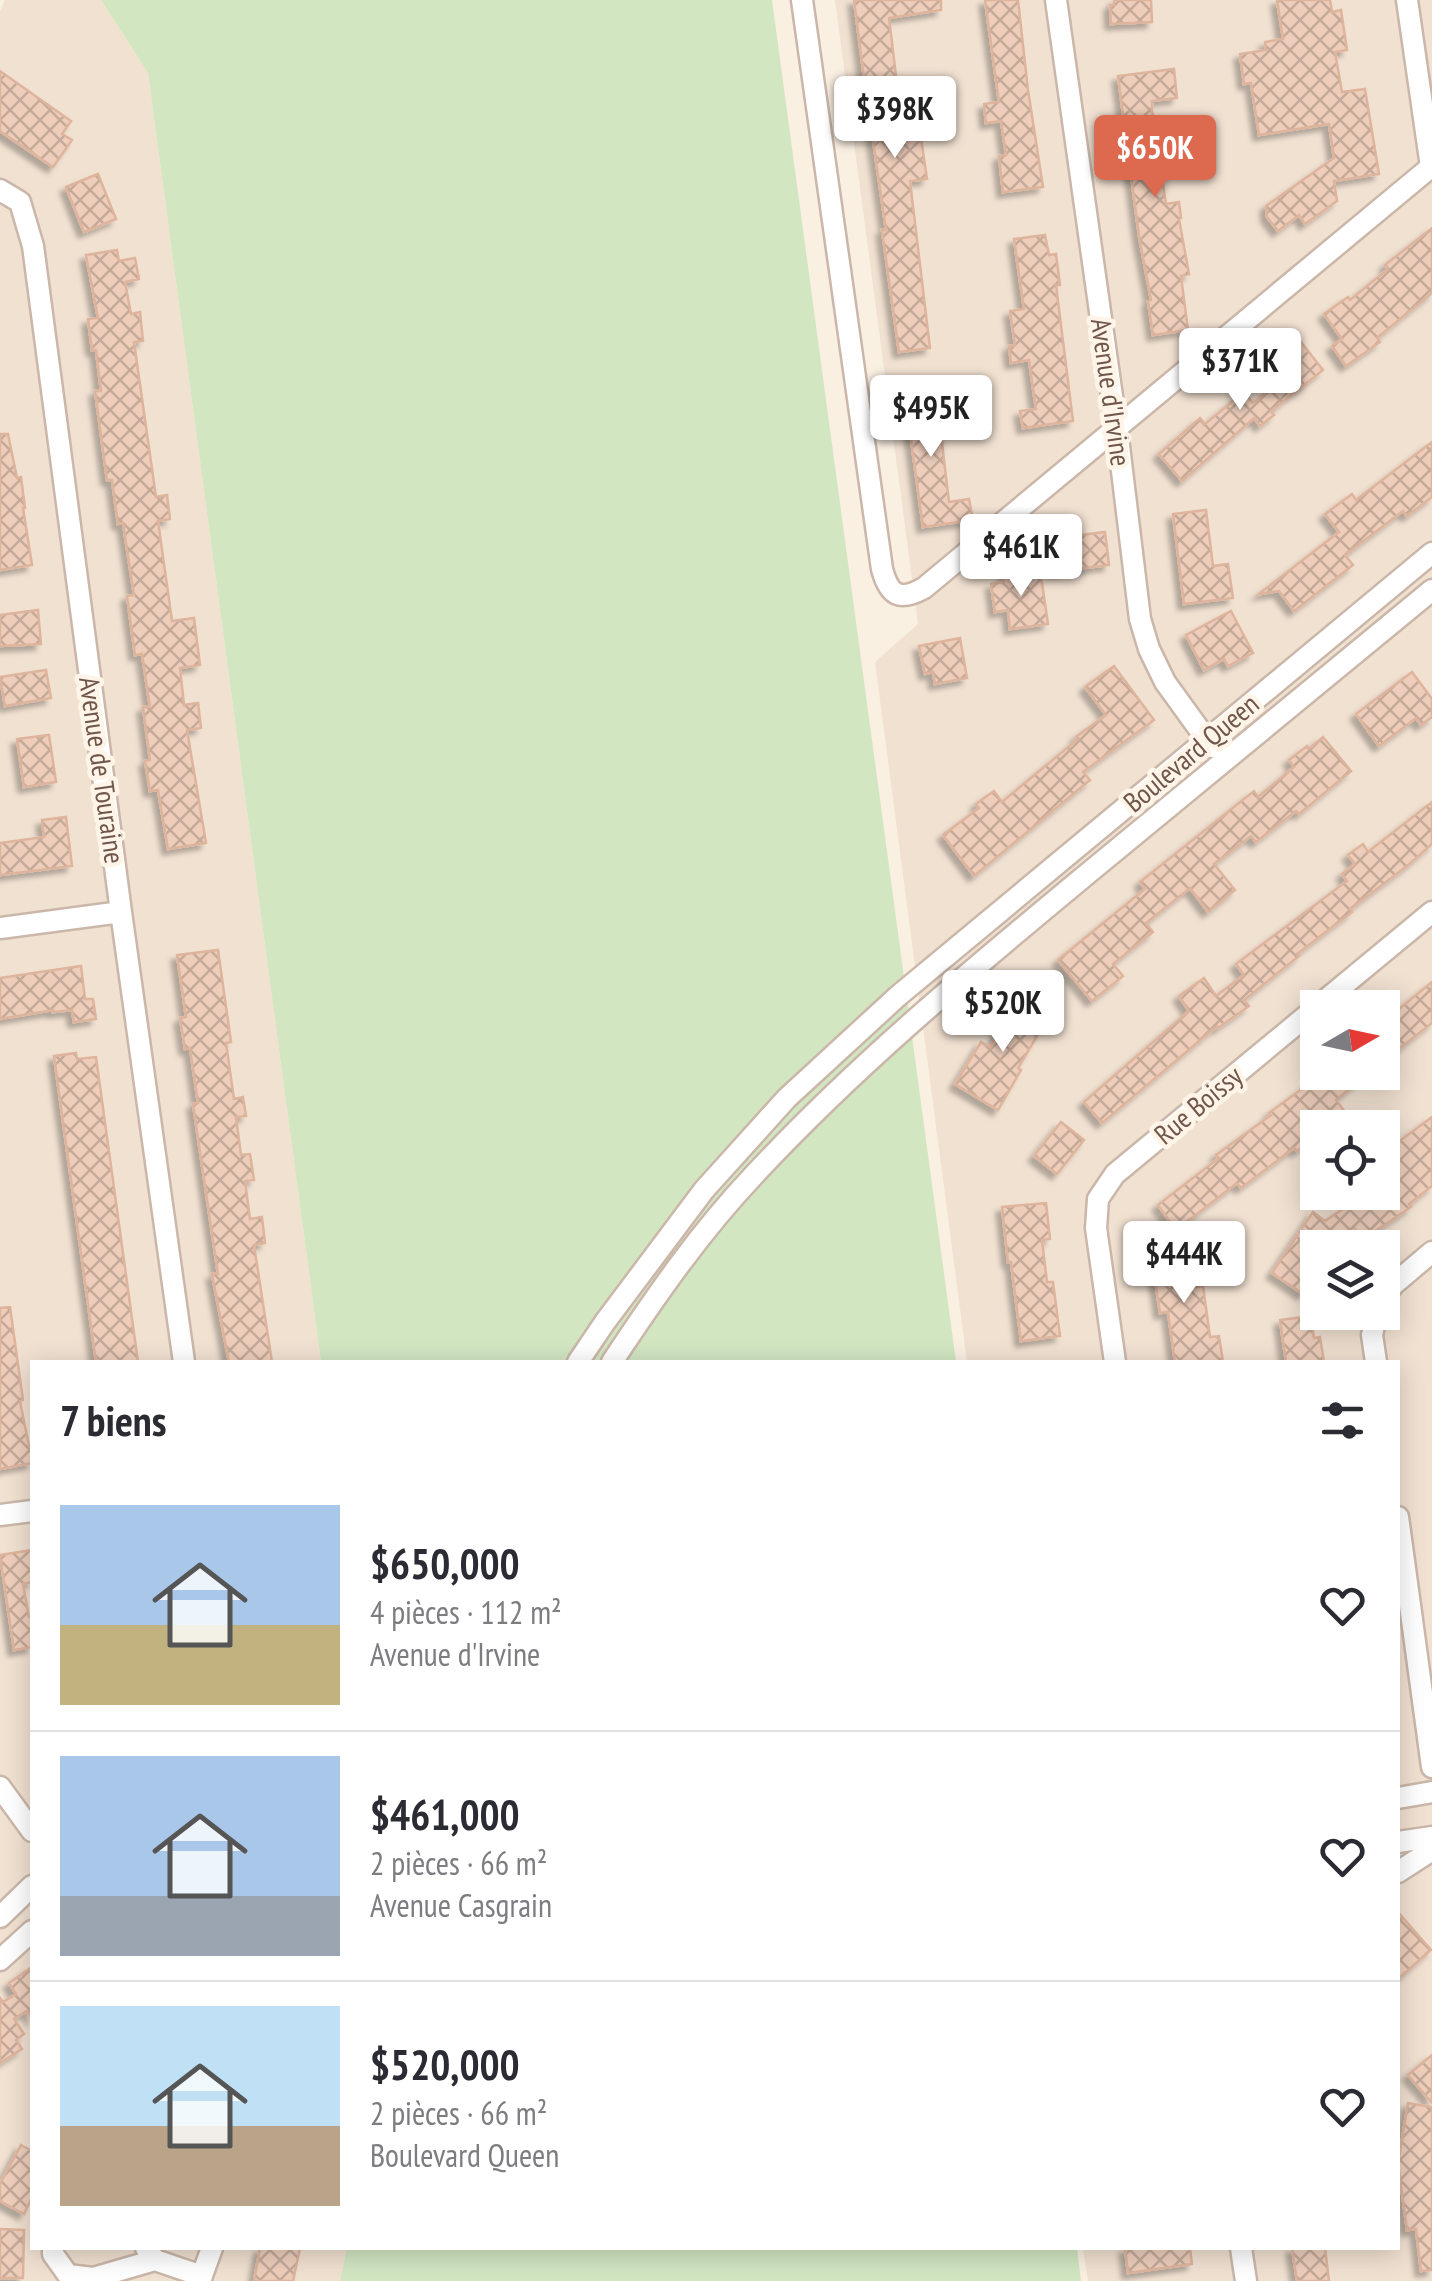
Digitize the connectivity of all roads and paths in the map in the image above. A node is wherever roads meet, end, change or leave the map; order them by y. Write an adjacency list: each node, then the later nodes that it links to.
1 (802, 0): 6 (street)
2 (1056, 0): 6 (street, Avenue d'Irvine)
3 (1407, 0): 4 (street)
4 (1431, 166): 6 (street)
5 (0, 190): 11 (street, Avenue de Touraine)
6 (1116, 428): 9 (street, Avenue d'Irvine)
7 (1432, 553): 9 (street, Boulevard Queen)
8 (1432, 590): 10 (street, Boulevard Queen)
9 (1206, 740): 10 (street, Avenue d'Irvine); 14 (street, Boulevard Queen)
10 (1225, 761): 15 (street, Boulevard Queen)
11 (120, 912): 13 (street); 19 (street, Avenue de Touraine)
12 (1432, 912): 22 (street, Rue Boissy)
13 (0, 928)
14 (950, 952): 15 (street); 20 (street, Boulevard Queen)
15 (968, 972): 21 (street, Boulevard Queen)
16 (1432, 1252): 17 (street)
17 (1400, 1279)
18 (1373, 1330): 23 (street)
19 (184, 1360)
20 (579, 1360)
21 (613, 1360)
22 (1115, 1360)
23 (1376, 1360)
24 (30, 1510): 25 (street)
25 (0, 1516)
26 (1400, 1532): 27 (street)
27 (1432, 1767)
28 (0, 1787): 31 (street)
29 (1432, 1792): 30 (street)
30 (1400, 1798)
31 (30, 1827)
32 (1432, 1837): 33 (street)
33 (1400, 1842)
34 (1432, 1850): 35 (street)
35 (1400, 1871)
36 (30, 1888): 37 (street)
37 (0, 1917)
38 (30, 1933): 39 (street)
39 (0, 1960)
40 (54, 2250): 43 (street)
41 (211, 2250): 44 (street)
42 (1241, 2250): 45 (street)
43 (150, 2254): 44 (street)
44 (201, 2279)
45 (1246, 2281)

